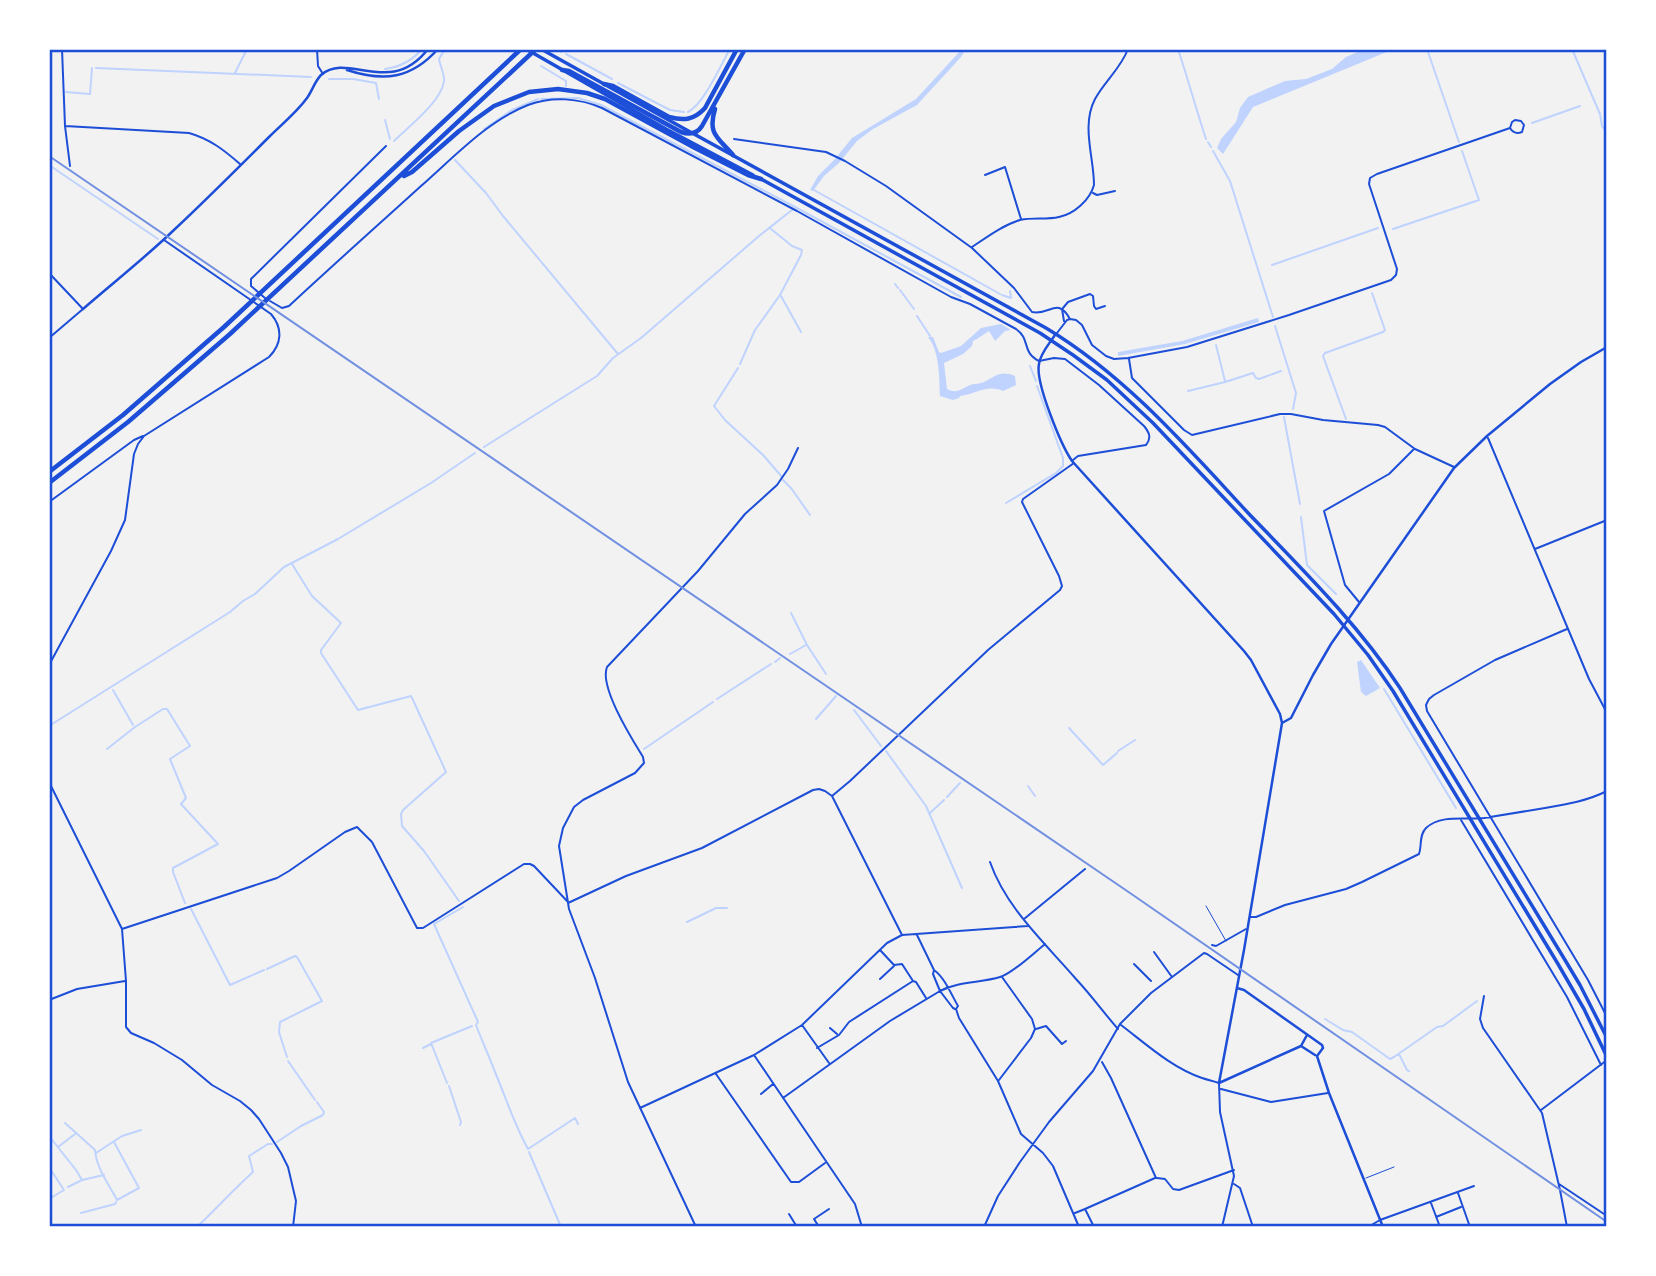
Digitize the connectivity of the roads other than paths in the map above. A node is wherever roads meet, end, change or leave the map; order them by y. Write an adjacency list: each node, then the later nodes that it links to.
1 (62, 49): 16 (street)
2 (317, 49): 13 (street)
3 (428, 49): 11 (street)
4 (437, 49): 11 (street)
5 (521, 49): 50 (highway)
6 (526, 49): 12 (main road)
7 (539, 49): 14 (main road); 26 (highway)
8 (737, 49): 14 (highway)
9 (745, 49): 15 (highway)
10 (1128, 49): 28 (street)
11 (344, 68): 13 (street)
12 (562, 70): 18 (highway); 25 (main road)
13 (323, 74): 22 (street)
14 (604, 84): 18 (main road)
15 (719, 98): 18 (highway); 21 (highway)
16 (65, 126): 22 (street); 23 (street)
17 (1510, 128): 42 (street)
18 (694, 134): 21 (main road)
19 (734, 139): 31 (street)
20 (386, 146): 43 (street)
21 (733, 155): 38 (main road)
22 (241, 165): 30 (street)
23 (70, 166)
24 (985, 176): 29 (street)
25 (761, 179): 26 (highway); 40 (main road)
26 (398, 180): 51 (highway)
27 (1115, 191): 28 (street)
28 (1092, 193): 29 (street)
29 (1021, 220): 31 (street)
30 (163, 239): 34 (street); 44 (street)
31 (972, 248): 35 (street)
32 (49, 273): 34 (street)
33 (1105, 306): 35 (street)
34 (83, 309): 39 (street)
35 (1062, 309): 36 (street); 37 (street)
36 (1070, 319): 37 (street); 42 (street)
37 (1065, 322): 38 (street)
38 (1056, 334): 40 (street); 56 (main road)
39 (49, 338)
40 (1052, 340): 43 (street); 57 (main road)
41 (1607, 348): 45 (street)
42 (1128, 358): 47 (street)
43 (1039, 361): 48 (street); 48 (street)
44 (144, 436): 52 (street); 59 (street)
45 (1487, 436): 49 (street); 54 (street)
46 (798, 448): 71 (street)
47 (1415, 449): 49 (street); 55 (street)
48 (1073, 461): 61 (street); 64 (street)
49 (1454, 468): 55 (street)
50 (49, 472)
51 (49, 483)
52 (49, 502)
53 (1607, 520): 54 (street)
54 (1534, 550): 58 (street)
55 (1360, 603): 56 (street)
56 (1348, 619): 57 (street); 66 (main road)
57 (1344, 625): 61 (street); 68 (main road)
58 (1567, 629): 60 (street); 65 (street)
59 (49, 665)
60 (1607, 713)
61 (1282, 723): 73 (street)
62 (49, 782): 76 (street)
63 (1607, 791): 65 (street)
64 (832, 796): 71 (street); 79 (street)
65 (1491, 817): 66 (street); 104 (street)
66 (1479, 818): 68 (street); 112 (main road)
67 (1460, 819): 68 (street); 73 (street); 121 (street)
68 (1471, 819): 118 (main road)
69 (990, 862): 74 (street)
70 (1085, 869): 74 (street)
71 (568, 902): 76 (street); 130 (street)
72 (1206, 906): 80 (lane)
73 (1249, 916): 77 (street)
74 (1024, 920): 75 (street)
75 (1028, 926): 78 (street); 81 (street)
76 (122, 929): 92 (street)
77 (1247, 929): 80 (street); 88 (street)
78 (917, 934): 79 (street); 87 (street)
79 (902, 935): 83 (street)
80 (1226, 941): 82 (street)
81 (1045, 944): 89 (street); 109 (street)
82 (1212, 945)
83 (880, 950): 86 (street); 106 (street)
84 (1154, 952): 90 (street)
85 (1134, 964): 94 (street)
86 (894, 965): 91 (street); 93 (street)
87 (934, 970): 96 (street); 99 (street)
88 (1239, 975): 90 (street); 97 (street)
89 (1002, 977): 96 (street); 108 (street)
90 (1172, 978): 98 (street)
91 (880, 979)
92 (126, 981): 102 (street); 151 (street)
93 (913, 981): 101 (street); 110 (street)
94 (1151, 982)
95 (1154, 985): 98 (street)
96 (947, 987): 99 (street); 103 (street)
97 (1237, 988): 111 (street); 124 (street)
98 (1157, 989): 105 (street)
99 (940, 990): 101 (street); 103 (street)
100 (1484, 996): 131 (street)
101 (926, 999): 120 (street)
102 (49, 1000)
103 (957, 1009): 123 (street)
104 (1607, 1017)
105 (1120, 1024): 109 (street); 124 (street)
106 (802, 1025): 115 (street); 116 (street)
107 (830, 1028): 110 (street)
108 (1035, 1029): 113 (street); 123 (street)
109 (1118, 1029): 119 (street)
110 (839, 1035): 115 (street)
111 (1307, 1035): 114 (street); 117 (street)
112 (1607, 1038)
113 (1066, 1041)
114 (1301, 1046): 117 (street); 124 (street)
115 (817, 1048): 120 (street)
116 (754, 1055): 122 (street); 125 (street)
117 (1317, 1056): 127 (street)
118 (1607, 1058): 121 (street)
119 (1101, 1060): 132 (street); 136 (street)
120 (829, 1064): 129 (street)
121 (1601, 1065): 131 (street)
122 (716, 1073): 130 (street); 133 (street)
123 (999, 1081): 132 (street)
124 (1219, 1083): 126 (street)
125 (774, 1084): 128 (street); 129 (street)
126 (1219, 1088): 127 (street); 135 (street)
127 (1329, 1093): 137 (street)
128 (761, 1094)
129 (783, 1098): 133 (street)
130 (640, 1108): 152 (street)
131 (1540, 1111): 139 (street)
132 (1033, 1143): 146 (street); 156 (street)
133 (826, 1163): 155 (street)
134 (1394, 1167): 137 (lane)
135 (1234, 1170): 136 (street); 138 (street)
136 (1156, 1178): 145 (street)
137 (1364, 1179): 150 (street)
138 (1233, 1184): 159 (street); 160 (street)
139 (1559, 1184): 148 (street); 165 (street)
140 (1474, 1186): 141 (street)
141 (1457, 1192): 142 (street); 143 (street)
142 (1431, 1202): 149 (street); 150 (street)
143 (1463, 1207): 149 (street); 164 (street)
144 (829, 1209): 154 (street)
145 (1085, 1209): 146 (street); 158 (street)
146 (1074, 1213): 157 (street)
147 (789, 1214): 153 (street)
148 (1607, 1216)
149 (1436, 1217): 163 (street)
150 (1380, 1220): 161 (street); 162 (street)
151 (293, 1227)
152 (696, 1227)
153 (797, 1227)
154 (819, 1227)
155 (862, 1227)
156 (984, 1227)
157 (1079, 1227)
158 (1094, 1227)
159 (1222, 1227)
160 (1253, 1227)
161 (1368, 1227)
162 (1383, 1227)
163 (1440, 1227)
164 (1470, 1227)
165 (1567, 1227)

